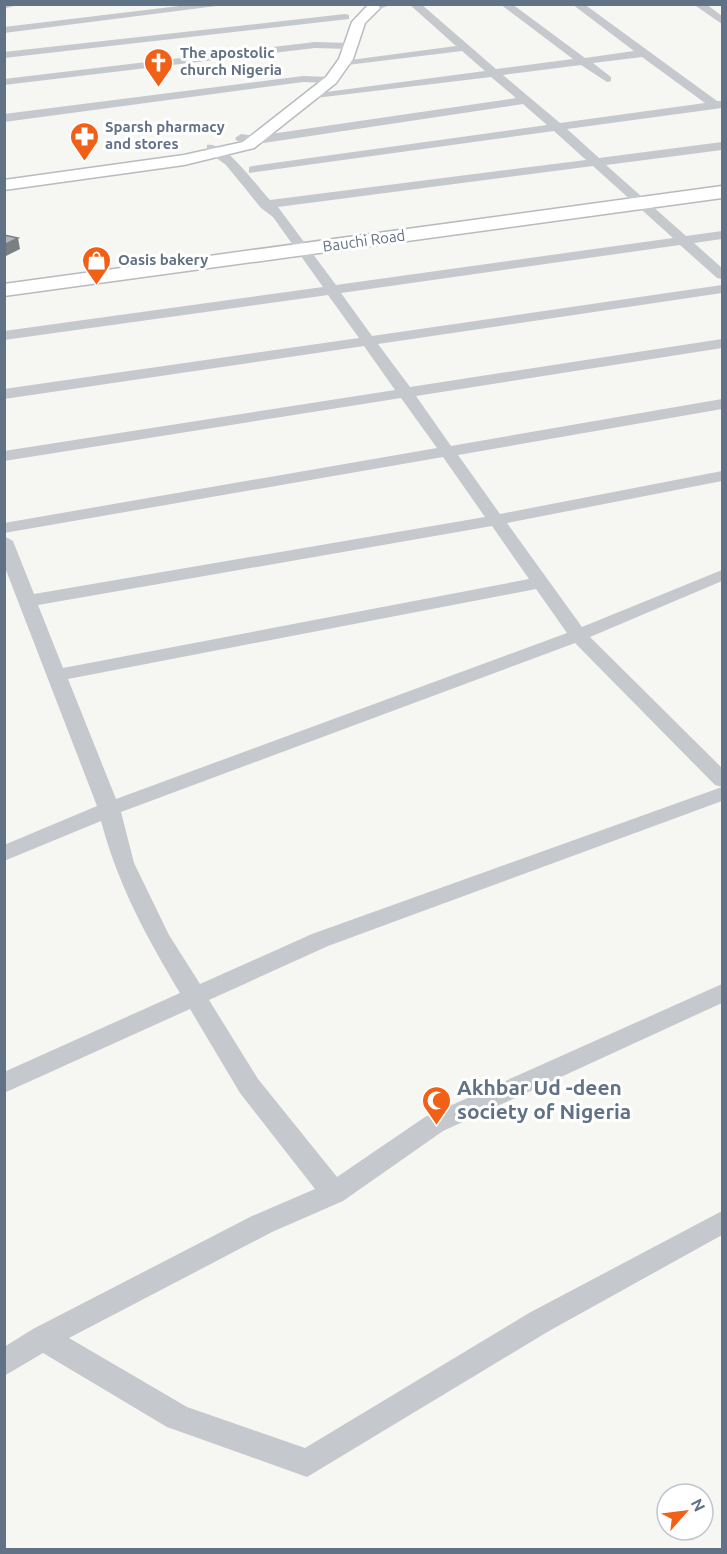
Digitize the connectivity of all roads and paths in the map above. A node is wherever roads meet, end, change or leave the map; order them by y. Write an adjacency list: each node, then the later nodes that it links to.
1 (15, 4): 8 (street)
2 (88, 4): 15 (street)
3 (227, 4): 15 (street)
4 (414, 4): 14 (street)
5 (505, 4): 18 (street)
6 (577, 4): 16 (street)
7 (698, 4): 11 (street)
8 (4, 6)
9 (379, 6): 10 (main road); 13 (main road)
10 (346, 9): 13 (main road); 15 (street)
11 (723, 21)
12 (4, 30): 15 (street)
13 (342, 46): 15 (street); 19 (main road); 21 (main road)
14 (464, 48): 19 (street); 20 (street)
15 (130, 50): 17 (street); 23 (street); 24 (street)
16 (645, 53): 18 (street); 27 (street)
17 (4, 56)
18 (583, 61): 20 (street); 22 (street)
19 (343, 64): 21 (main road)
20 (494, 73): 25 (street); 26 (street)
21 (323, 79): 24 (street); 25 (main road); 30 (main road)
22 (607, 79)
23 (4, 82)
24 (170, 97): 28 (street)
25 (312, 97): 30 (main road)
26 (525, 99): 29 (street); 30 (street)
27 (719, 105): 29 (street)
28 (4, 118)
29 (559, 129): 33 (street); 34 (street)
30 (236, 145): 32 (main road); 34 (street); 34 (main road); 35 (main road)
31 (723, 147): 33 (street)
32 (184, 160): 34 (main road); 36 (main road)
33 (598, 163): 39 (street); 40 (street)
34 (247, 168): 40 (street)
35 (4, 178)
36 (4, 185)
37 (723, 187): 39 (highway, Bauchi Road)
38 (723, 192): 39 (highway, Bauchi Road)
39 (638, 201): 42 (street); 43 (highway, Bauchi Road)
40 (274, 207): 43 (street)
41 (723, 236): 42 (street)
42 (681, 241): 44 (street); 48 (street)
43 (301, 247): 45 (highway, Bauchi Road); 47 (highway, Bauchi Road); 48 (street)
44 (723, 275)
45 (4, 282)
46 (723, 289): 50 (street)
47 (4, 290)
48 (332, 290): 49 (street); 50 (street)
49 (4, 336)
50 (368, 341): 52 (street); 53 (street)
51 (723, 343): 53 (street)
52 (4, 394)
53 (406, 394): 55 (street); 56 (street)
54 (723, 404): 55 (street)
55 (447, 452): 58 (street); 59 (street)
56 (4, 456)
57 (723, 476): 58 (street)
58 (496, 520): 62 (street); 63 (street)
59 (4, 528)
60 (4, 541): 63 (street)
61 (723, 575): 64 (street)
62 (541, 582): 64 (street); 65 (street)
63 (28, 601): 65 (street)
64 (578, 635): 66 (street); 68 (street)
65 (57, 675): 68 (street)
66 (719, 771)
67 (723, 794): 71 (street)
68 (109, 809): 69 (street); 71 (street)
69 (4, 854)
70 (723, 993): 73 (street)
71 (197, 997): 72 (street); 73 (street)
72 (4, 1083)
73 (334, 1193): 75 (street)
74 (723, 1222): 75 (street)
75 (43, 1338): 76 (street)
76 (4, 1363)

